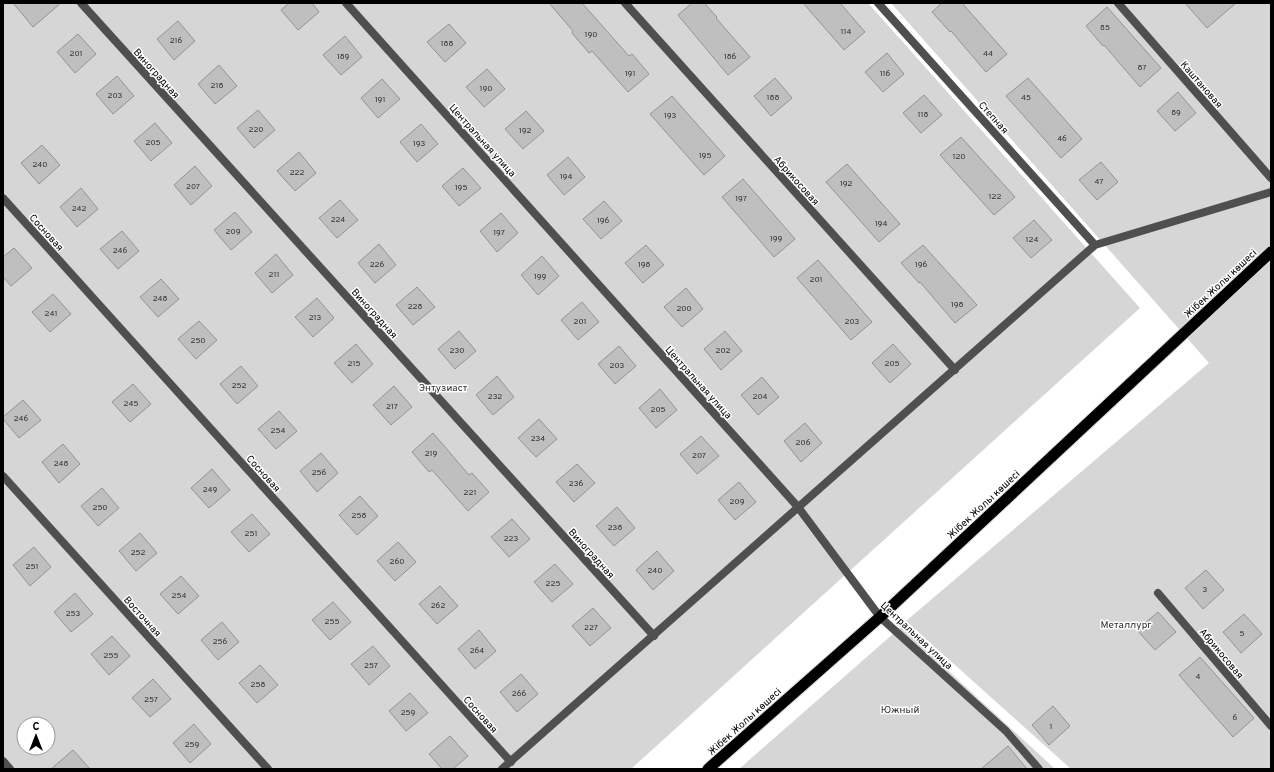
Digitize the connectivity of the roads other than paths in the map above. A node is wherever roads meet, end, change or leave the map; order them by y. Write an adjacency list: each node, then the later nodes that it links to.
1 (81, 3): 16 (street, Виноградная)
2 (346, 3): 13 (street, Центральная улица)
3 (625, 3): 11 (street, Абрикосовая)
4 (878, 3): 9 (street, Степная)
5 (1118, 3): 6 (street, Каштановая)
6 (1271, 178)
7 (1271, 192): 9 (street)
8 (3, 198): 19 (street, Сосновая)
9 (1095, 245): 11 (street)
10 (1271, 252): 15 (highway, Жібек Жолы көшесі)
11 (955, 370): 13 (street)
12 (3, 476): 21 (street, Восточная)
13 (798, 507): 15 (street, Центральная улица); 16 (street)
14 (1158, 593): 17 (street, Абрикосовая)
15 (880, 617): 23 (highway, Жібек Жолы көшесі); 24 (street, Центральная улица)
16 (654, 636): 19 (street)
17 (1271, 726)
18 (3, 761): 20 (street)
19 (511, 762): 22 (street)
20 (10, 769)
21 (268, 769)
22 (502, 769)
23 (708, 769)
24 (1040, 769)

